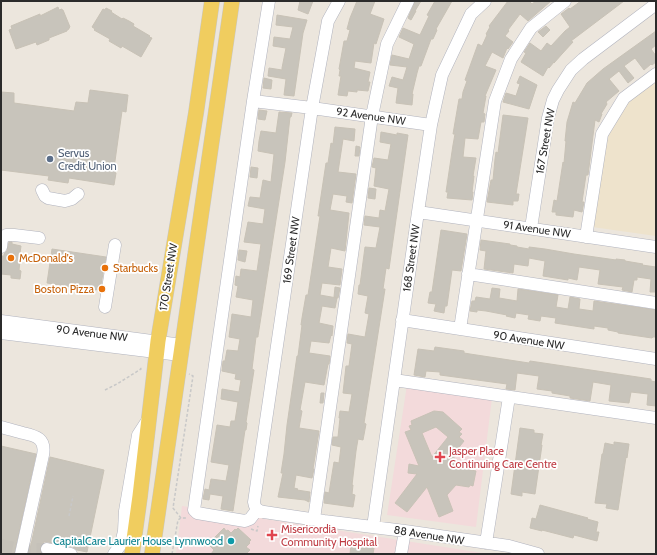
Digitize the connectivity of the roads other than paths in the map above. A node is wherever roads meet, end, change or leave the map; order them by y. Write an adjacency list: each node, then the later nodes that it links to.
1 (212, 1): 31 (main road, 170 Street NW)
2 (232, 1): 32 (main road)
3 (268, 1): 10 (street)
4 (339, 1): 11 (street, 169 Street NW)
5 (408, 1): 12 (street)
6 (485, 1): 13 (street, 168 Street NW)
7 (565, 1): 17 (street)
8 (656, 4): 18 (street, 167 Street NW)
9 (656, 74): 19 (street)
10 (252, 101): 11 (street, 92 Avenue NW); 39 (street)
11 (312, 108): 12 (street, 92 Avenue NW); 39 (street, 169 Street NW)
12 (372, 116): 13 (street, 92 Avenue NW); 41 (street)
13 (431, 125): 16 (street, 168 Street NW)
14 (42, 190): 15 (street)
15 (78, 194)
16 (418, 212): 17 (street, 91 Avenue NW); 27 (street, 168 Street NW)
17 (477, 220): 18 (street, 91 Avenue NW); 24 (street)
18 (531, 228): 19 (street, 91 Avenue NW)
19 (586, 237): 23 (street, 91 Avenue NW)
20 (39, 241): 22 (street)
21 (115, 245): 26 (street)
22 (1, 247)
23 (656, 247)
24 (468, 274): 25 (street); 29 (street)
25 (656, 303)
26 (106, 307)
27 (402, 320): 29 (street, 90 Avenue NW); 34 (street, 168 Street NW)
28 (1, 321): 31 (street, 90 Avenue NW)
29 (460, 329): 33 (street, 90 Avenue NW)
30 (1, 332): 31 (street, 90 Avenue NW)
31 (158, 347): 32 (street, 90 Avenue NW); 36 (main road, 170 Street NW)
32 (181, 350): 51 (main road)
33 (656, 359)
34 (394, 380): 35 (street); 42 (street, 168 Street NW)
35 (509, 397): 37 (street); 44 (street)
36 (149, 416): 40 (street); 50 (main road, 170 Street NW)
37 (656, 418)
38 (1, 427): 46 (street)
39 (256, 506): 41 (street, 88 Avenue NW)
40 (125, 511): 48 (street); 49 (street)
41 (314, 519): 42 (street, 88 Avenue NW)
42 (373, 526): 43 (street, 88 Avenue NW)
43 (404, 531): 44 (street, 88 Avenue NW); 52 (street)
44 (486, 543): 53 (street, 88 Avenue NW)
45 (47, 549): 47 (street)
46 (26, 553)
47 (71, 554)
48 (105, 554)
49 (114, 554)
50 (132, 554)
51 (152, 554)
52 (401, 554)
53 (538, 554)

